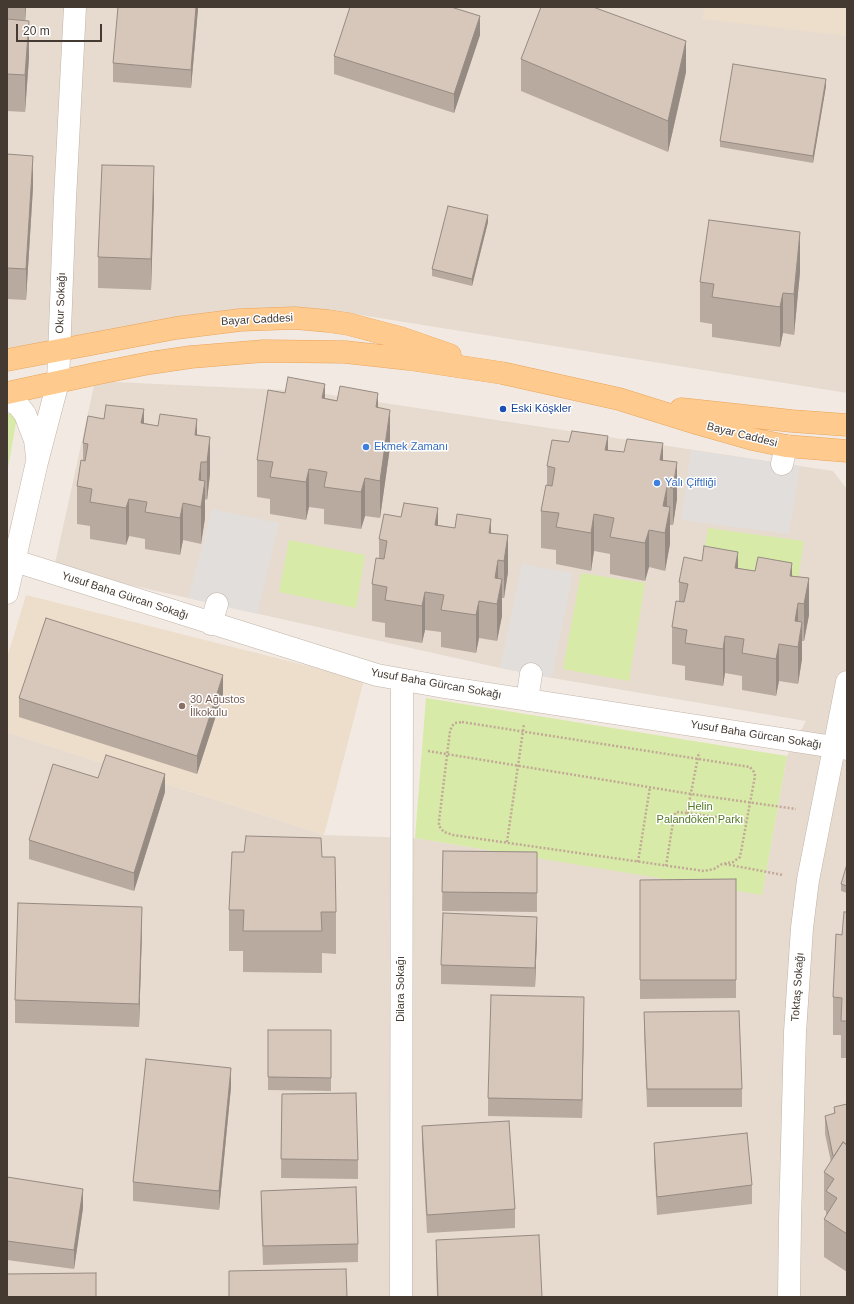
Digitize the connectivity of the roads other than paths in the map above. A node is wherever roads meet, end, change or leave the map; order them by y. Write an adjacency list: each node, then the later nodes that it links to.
1 (75, 7): 2 (street, Okur Sokağı)
2 (59, 350): 3 (main road, Bayar Caddesi); 4 (main road, Bayar Caddesi); 5 (street, Okur Sokağı)
3 (7, 360)
4 (502, 373): 5 (main road, Bayar Caddesi); 8 (main road, Bayar Caddesi)
5 (58, 382): 6 (main road, Bayar Caddesi); 11 (street, Okur Sokağı)
6 (7, 393)
7 (7, 399): 11 (street)
8 (640, 405): 9 (main road, Bayar Caddesi); 10 (main road, Bayar Caddesi)
9 (847, 425)
10 (847, 451)
11 (37, 462): 12 (street, Okur Sokağı)
12 (15, 561): 13 (street, Okur Sokağı); 15 (street, Yusuf Baha Gürcan Sokağı)
13 (7, 593)
14 (531, 674): 17 (street)
15 (402, 680): 17 (street, Yusuf Baha Gürcan Sokağı); 19 (street, Dilara Sokağı)
16 (847, 682): 18 (street, Toktaş Sokağı)
17 (527, 700): 18 (street, Yusuf Baha Gürcan Sokağı)
18 (841, 748): 20 (street, Toktaş Sokağı)
19 (401, 1297)
20 (789, 1297)

